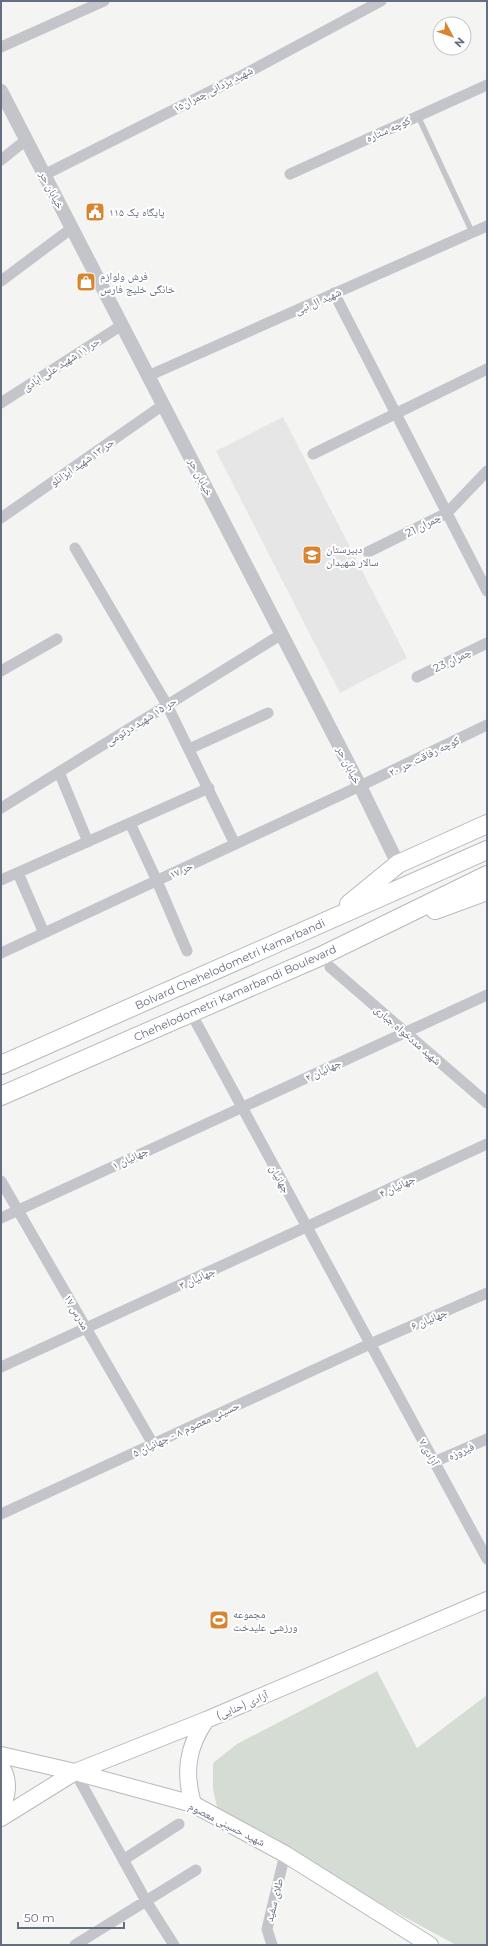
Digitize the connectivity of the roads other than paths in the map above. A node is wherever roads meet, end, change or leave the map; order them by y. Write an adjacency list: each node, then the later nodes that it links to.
1 (104, 1): 3 (street)
2 (381, 1): 10 (street, شهید یزدانی چمران۱۵)
3 (1, 47)
4 (487, 85): 6 (street, کوچه ستاره)
5 (1, 91): 7 (street, خیابان حر)
6 (418, 116): 9 (street, کوچه ستاره); 13 (lane)
7 (26, 140): 8 (street); 10 (street, خیابان حر)
8 (1, 160)
9 (290, 174)
10 (44, 175): 12 (street, خیابان حر)
11 (487, 226): 13 (street, شهید ال نبی)
12 (72, 228): 14 (street); 16 (street, خیابان حر)
13 (472, 232): 15 (street, شهید ال نبی)
14 (1, 281)
15 (334, 293): 18 (street, شهید ال نبی); 21 (street)
16 (122, 325): 18 (street, خیابان حر); 19 (street, حر ۱۱ شهید علی ابادی)
17 (487, 369): 21 (street)
18 (148, 376): 20 (street, خیابان حر)
19 (1, 404)
20 (163, 405): 25 (street, حر ۱۳ شهید ایزانلو); 29 (street, خیابان حر)
21 (396, 413): 22 (street); 24 (street)
22 (313, 454)
23 (487, 471): 24 (street, چمران 21)
24 (447, 513): 27 (street, چمران 21); 28 (street)
25 (1, 518)
26 (75, 548): 34 (street)
27 (368, 552)
28 (487, 591)
29 (282, 634): 34 (street, حر ۱۵ شهید درتومی); 39 (street, خیابان حر)
30 (57, 639): 32 (street)
31 (487, 643): 33 (street, چمران 23)
32 (1, 671)
33 (417, 677)
34 (168, 705): 37 (street); 38 (street, حر ۱۵ شهید درتومی)
35 (268, 713): 37 (street)
36 (487, 725): 39 (street, کوچه رفاقت حر ۲۰)
37 (189, 749): 40 (street)
38 (59, 772): 41 (street, حر ۱۵ شهید درتومی); 44 (street)
39 (360, 786): 45 (street, حر ۱۷); 47 (street, خیابان حر)
40 (209, 788): 42 (street); 45 (street)
41 (1, 808)
42 (130, 823): 44 (street); 51 (street)
43 (487, 824): 47 (main road)
44 (88, 842): 48 (street)
45 (235, 844): 51 (street, حر ۱۷)
46 (487, 850): 53 (main road, Bolvard Chehelodometri Kamarbandi)
47 (398, 864): 53 (main road)
48 (18, 873): 50 (street); 55 (street)
49 (487, 875): 54 (main road, Chehelodometri Kamarbandi Boulevard)
50 (1, 880)
51 (157, 880): 55 (street, حر ۱۷); 56 (street)
52 (487, 891): 54 (main road)
53 (330, 919): 62 (main road, Bolvard Chehelodometri Kamarbandi)
54 (387, 925): 60 (main road, Chehelodometri Kamarbandi Boulevard)
55 (44, 933): 57 (street, حر ۱۷)
56 (187, 951)
57 (1, 953)
58 (330, 967): 61 (street, شهید مددخواه جباری)
59 (487, 995): 61 (street, جهانیان ۲)
60 (191, 1013): 63 (main road, Chehelodometri Kamarbandi Boulevard); 65 (street, جهانیان)
61 (404, 1032): 64 (street, شهید مددخواه جباری); 65 (street, جهانیان ۲)
62 (1, 1065)
63 (1, 1096)
64 (487, 1103)
65 (242, 1107): 68 (street, جهانیان ۱); 70 (street, جهانیان)
66 (487, 1144): 70 (street, جهانیان ۴)
67 (1, 1181): 68 (street, مدرس ۱۷)
68 (18, 1210): 69 (street, جهانیان ۱); 72 (street, مدرس ۱۷)
69 (1, 1218)
70 (307, 1228): 72 (street, جهانیان ۳); 73 (street, جهانیان)
71 (487, 1293): 73 (street, جهانیان ۶)
72 (86, 1328): 74 (street, جهانیان ۳); 76 (street, مدرس ۱۷)
73 (370, 1344): 76 (street, حسینی معصوم ۸ - جهانیان ۵); 77 (street, آزادی ۷)
74 (1, 1367)
75 (487, 1439): 77 (street, فیروزه)
76 (153, 1444): 78 (street, حسینی معصوم ۸ - جهانیان ۵)
77 (434, 1462): 79 (street, آزادی ۷)
78 (1, 1514)
79 (487, 1559)
80 (487, 1600): 81 (main road, آزادی (حنایی))
81 (206, 1720): 84 (main road, آزادی (حنایی)); 85 (main road)
82 (1, 1755): 84 (main road, شهید حسینی معصوم)
83 (1, 1766): 86 (main road)
84 (75, 1772): 85 (main road, شهید حسینی معصوم); 87 (main road, آزادی (حنایی)); 90 (street)
85 (193, 1804): 89 (main road, شهید حسینی معصوم)
86 (1, 1810)
87 (1, 1818)
88 (180, 1824): 90 (street)
89 (285, 1854): 95 (street, طلای سفید); 96 (main road, شهید حسینی معصوم)
90 (123, 1860): 92 (street)
91 (196, 1870): 92 (street)
92 (146, 1901): 93 (street); 94 (street)
93 (75, 1945)
94 (174, 1945)
95 (272, 1945)
96 (430, 1945)

